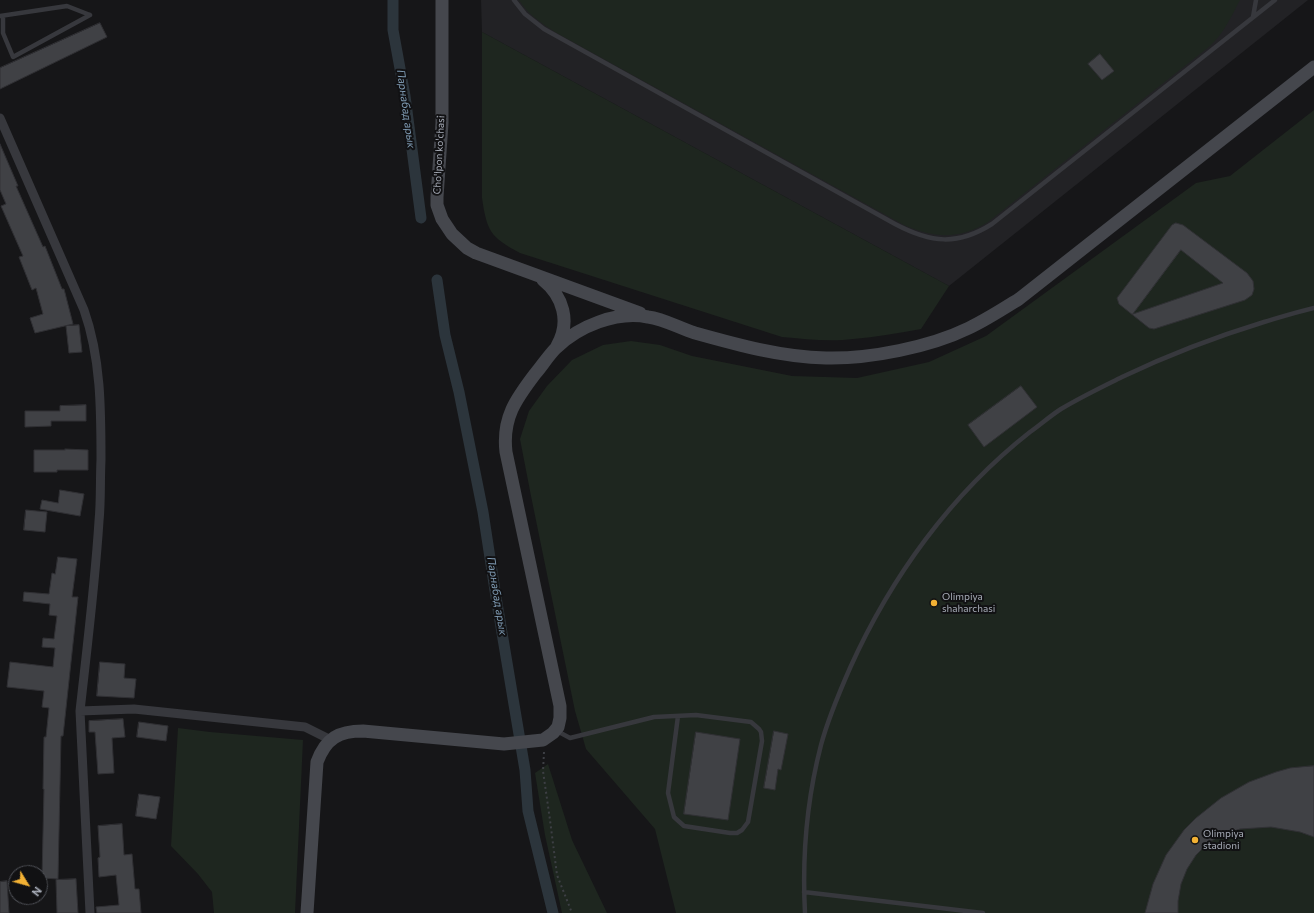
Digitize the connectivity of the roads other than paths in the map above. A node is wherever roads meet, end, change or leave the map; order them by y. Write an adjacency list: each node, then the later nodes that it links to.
1 (442, 0): 9 (main road, Cho'lpon ko'chasi)
2 (514, 0): 6 (lane)
3 (1256, 0): 6 (lane)
4 (1275, 0): 6 (lane)
5 (1, 16): 5 (lane)
6 (1253, 17)
7 (1314, 67): 11 (main road, Cho'lpon ko'chasi)
8 (0, 118): 13 (street)
9 (537, 276): 11 (main road, Cho'lpon ko'chasi); 12 (main road)
10 (1314, 308): 17 (lane)
11 (650, 317): 12 (main road)
12 (553, 352): 15 (main road)
13 (80, 711): 16 (street); 18 (street)
14 (678, 716): 14 (lane); 15 (lane)
15 (556, 730): 16 (main road)
16 (331, 740): 19 (main road)
17 (804, 892): 20 (lane); 21 (lane)
18 (90, 913)
19 (307, 913)
20 (805, 913)
21 (983, 913)

